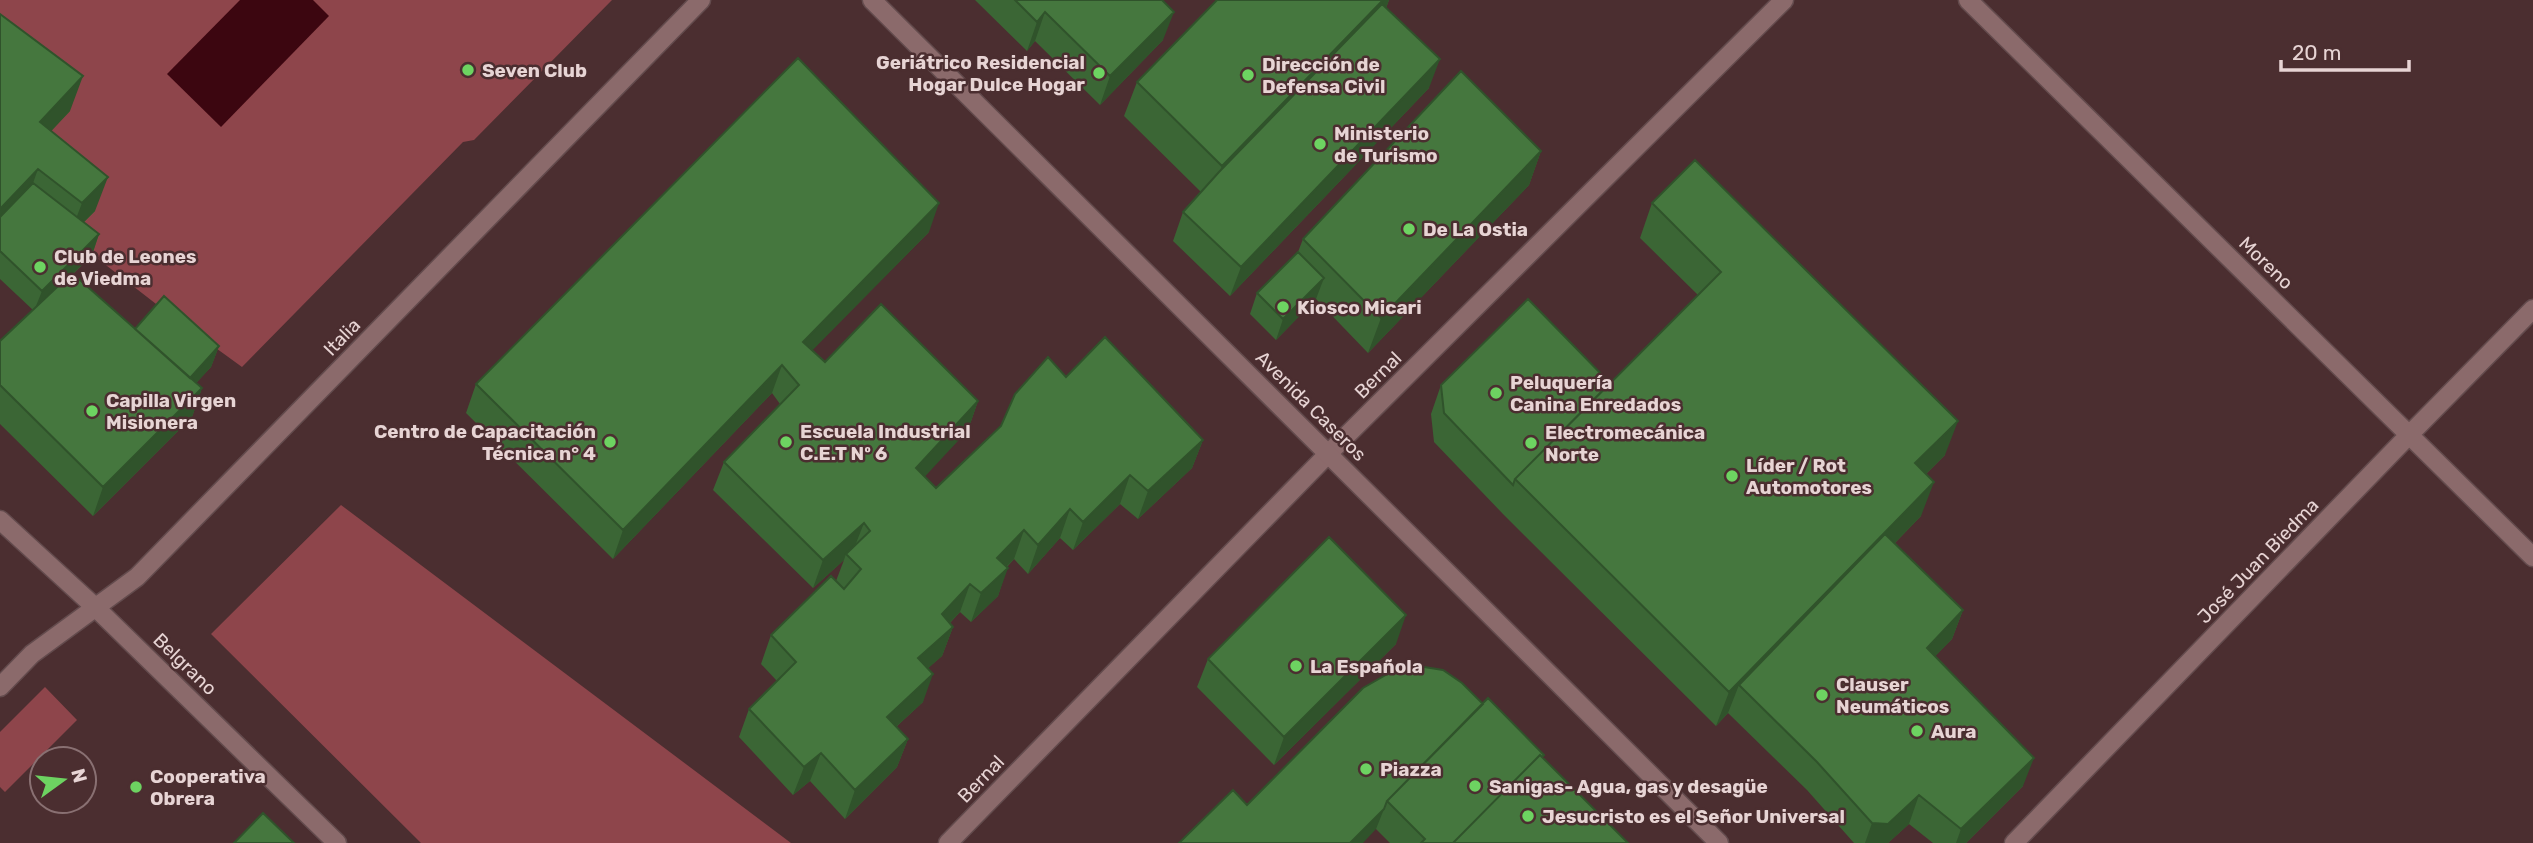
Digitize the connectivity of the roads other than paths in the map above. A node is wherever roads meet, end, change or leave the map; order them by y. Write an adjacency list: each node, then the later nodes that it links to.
1 (701, 0): 10 (street, Italia)
2 (872, 0): 7 (street, Avenida Caseros)
3 (1784, 0): 7 (street, Bernal)
4 (1968, 0): 6 (street, Moreno)
5 (2533, 309): 6 (street, José Juan Biedma)
6 (2410, 434): 9 (street, Moreno); 15 (street, José Juan Biedma)
7 (1329, 453): 13 (street, Bernal); 14 (street, Avenida Caseros)
8 (0, 520): 10 (street, Belgrano)
9 (2533, 557)
10 (95, 607): 11 (street, Italia); 12 (street, Belgrano)
11 (0, 687)
12 (337, 843)
13 (948, 843)
14 (1719, 843)
15 (2014, 843)

